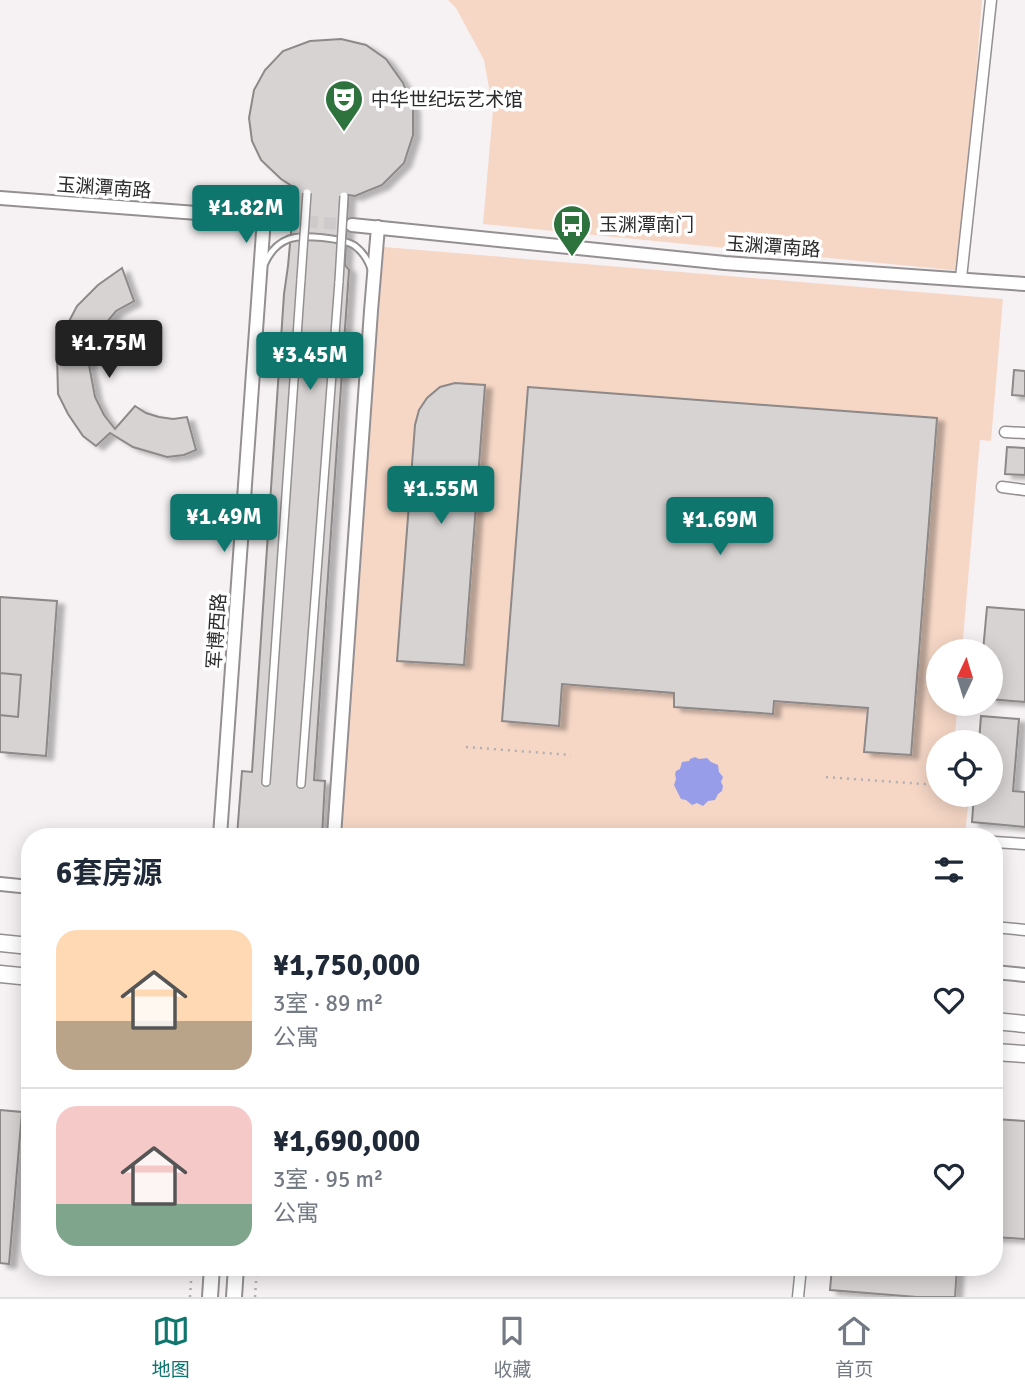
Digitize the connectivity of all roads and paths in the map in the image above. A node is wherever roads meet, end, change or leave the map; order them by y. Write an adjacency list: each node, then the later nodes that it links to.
1 (991, 0): 12 (street)
2 (307, 193): 21 (street, bridge)
3 (344, 196): 9 (street, bridge)
4 (0, 198): 5 (street, 玉渊潭南路)
5 (264, 218): 6 (street, 玉渊潭南路); 10 (street, 军博西路)
6 (288, 220)
7 (352, 225): 8 (street, 玉渊潭南路)
8 (378, 227): 11 (street); 12 (street, 玉渊潭南路)
9 (342, 241): 10 (lane); 11 (lane); 22 (street, bridge)
10 (261, 274): 24 (street, 军博西路)
11 (374, 275): 25 (street)
12 (961, 278): 13 (street, 玉渊潭南路)
13 (1025, 284)
14 (1005, 432): 15 (street)
15 (1025, 433)
16 (1002, 487): 17 (street)
17 (1025, 490)
18 (466, 747): 19 (path)
19 (571, 755)
20 (826, 777): 23 (path)
21 (265, 782)
22 (300, 784)
23 (926, 784)
24 (221, 828)
25 (335, 828)
26 (1003, 843): 27 (street)
27 (1025, 844)
28 (0, 884): 29 (street)
29 (21, 886)
30 (1003, 928): 31 (street)
31 (1025, 930)
32 (0, 943): 33 (highway)
33 (21, 945)
34 (1003, 973): 36 (street)
35 (0, 974): 37 (highway)
36 (1025, 975)
37 (21, 976)
38 (1003, 1022): 39 (highway)
39 (1025, 1024)
40 (1003, 1053): 41 (highway)
41 (1025, 1054)
42 (191, 1276): 47 (path)
43 (211, 1276): 48 (main road)
44 (235, 1276): 49 (main road)
45 (256, 1276): 50 (path)
46 (800, 1276): 51 (street)
47 (190, 1297)
48 (210, 1297)
49 (234, 1297)
50 (255, 1297)
51 (798, 1297)

